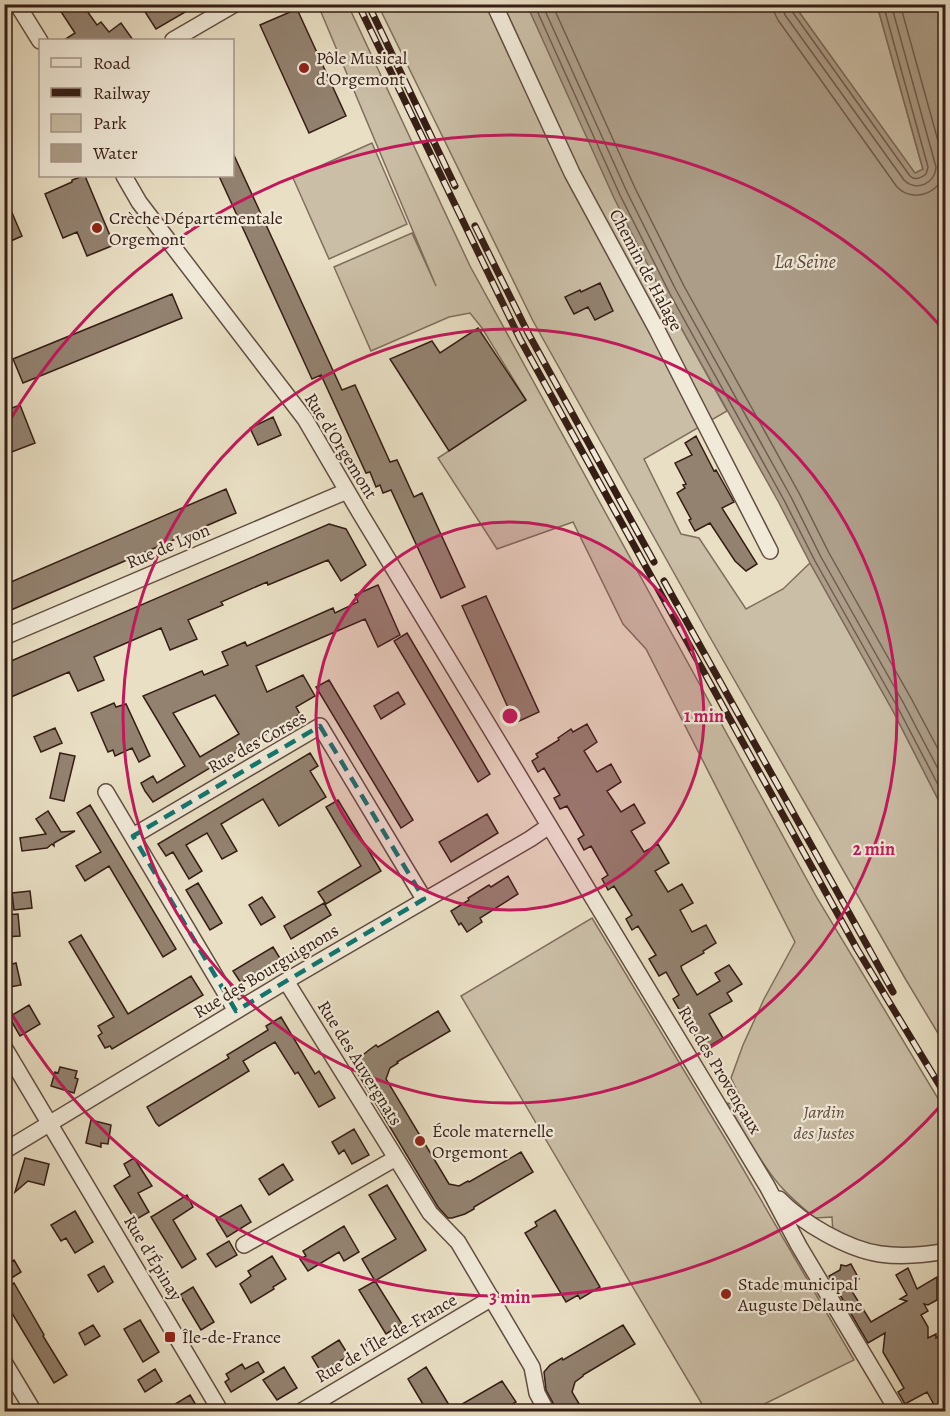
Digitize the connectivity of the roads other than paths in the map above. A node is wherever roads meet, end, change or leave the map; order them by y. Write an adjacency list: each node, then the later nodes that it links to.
1 (17, 4): 4 (street)
2 (235, 4): 5 (street)
3 (494, 4): 8 (street, Chemin de Halage)
4 (39, 39)
5 (175, 39)
6 (124, 177): 7 (street, Rue d'Orgemont)
7 (347, 491): 9 (street, Rue de Lyon); 10 (street, Rue d'Orgemont)
8 (770, 551)
9 (4, 637)
10 (504, 751): 12 (street, Rue des Provençaux)
11 (106, 792): 13 (street)
12 (549, 826): 14 (street, Rue des Bourguignons); 21 (street, Rue des Provençaux)
13 (133, 836): 14 (street, Rue des Corses); 16 (street)
14 (424, 900): 15 (street, Rue des Bourguignons)
15 (286, 981): 16 (street, Rue des Bourguignons); 20 (street, Rue des Auvergnats)
16 (237, 1011): 18 (street, Rue des Bourguignons)
17 (4, 1047): 18 (street, Rue d'Épinay)
18 (50, 1125): 19 (street, Rue des Bourguignons); 27 (street, Rue d'Épinay)
19 (4, 1151)
20 (396, 1158): 22 (street); 24 (street, Rue des Auvergnats)
21 (767, 1186): 23 (street); 30 (street, Rue des Provençaux)
22 (244, 1245)
23 (945, 1251)
24 (492, 1298): 28 (street, Rue de l'Île-de-France); 29 (street, Rue des Auvergnats)
25 (4, 1362): 26 (street)
26 (34, 1412)
27 (221, 1412)
28 (300, 1412)
29 (547, 1412)
30 (898, 1412)

